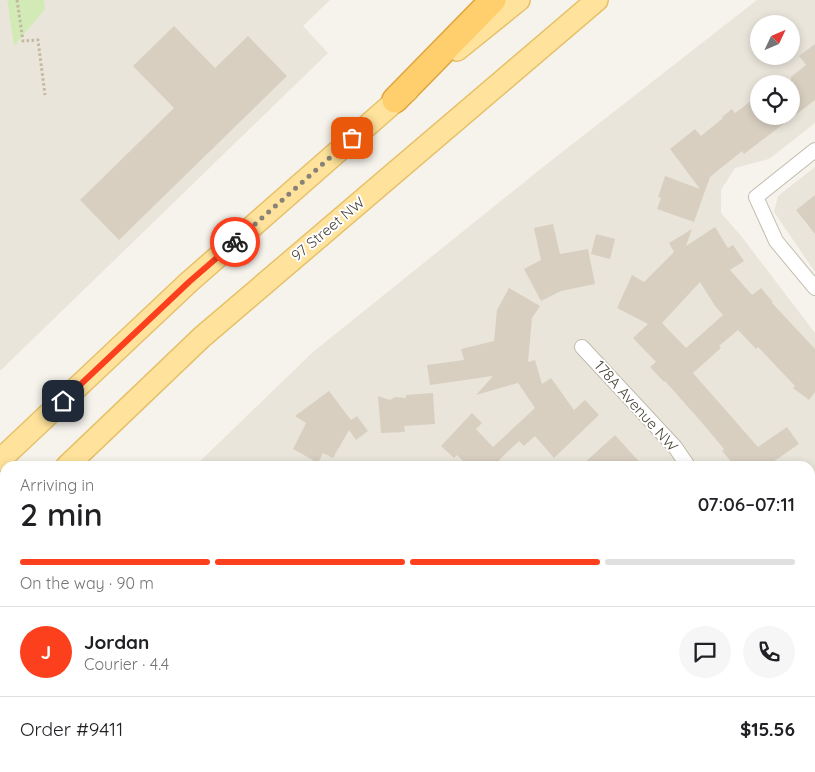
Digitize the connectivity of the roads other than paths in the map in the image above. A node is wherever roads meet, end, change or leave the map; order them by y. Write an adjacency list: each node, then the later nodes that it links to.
1 (493, 0): 4 (highway)
2 (518, 0): 4 (main road)
3 (597, 0): 9 (main road, 97 Street NW)
4 (395, 100): 8 (main road)
5 (815, 150): 6 (street)
6 (815, 288)
7 (582, 347): 10 (street, 178A Avenue NW)
8 (4, 456)
9 (72, 461)
10 (685, 461)

